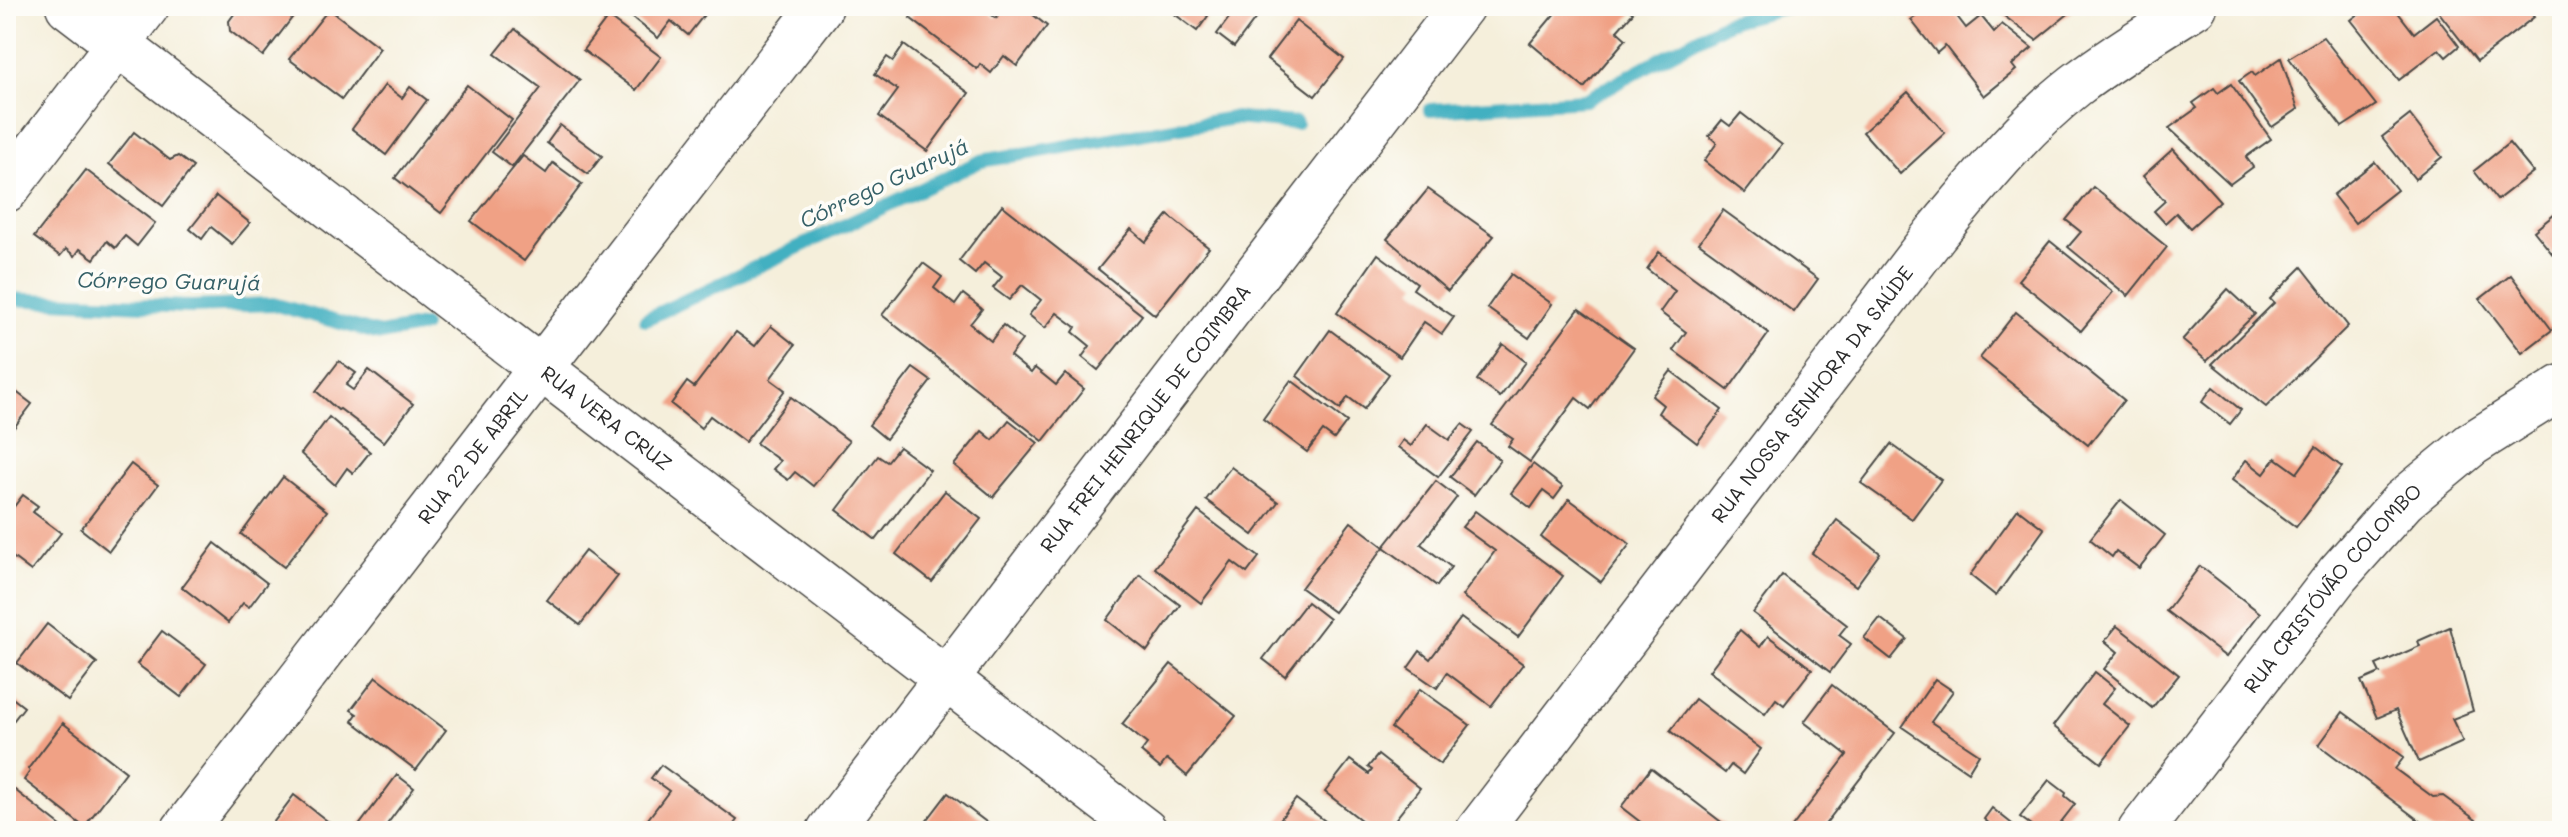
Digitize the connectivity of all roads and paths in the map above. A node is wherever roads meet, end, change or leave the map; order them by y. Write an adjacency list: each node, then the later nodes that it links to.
1 (68, 6): 6 (street, RUA VERA CRUZ)
2 (147, 6): 6 (street)
3 (821, 6): 8 (street, RUA 22 DE ABRIL)
4 (1462, 6): 10 (street, RUA FREI HENRIQUE DE COIMBRA)
5 (2195, 6): 14 (street, RUA NOSSA SENHORA DA SAÚDE)
6 (118, 44): 7 (street); 8 (street, RUA VERA CRUZ)
7 (6, 190)
8 (541, 368): 10 (street, RUA VERA CRUZ); 11 (street, RUA 22 DE ABRIL)
9 (2562, 387): 15 (street, RUA CRISTÓVÃO COLOMBO)
10 (946, 679): 12 (street, RUA FREI HENRIQUE DE COIMBRA); 13 (street, RUA VERA CRUZ)
11 (183, 831)
12 (829, 831)
13 (1145, 831)
14 (1478, 831)
15 (2140, 831)

